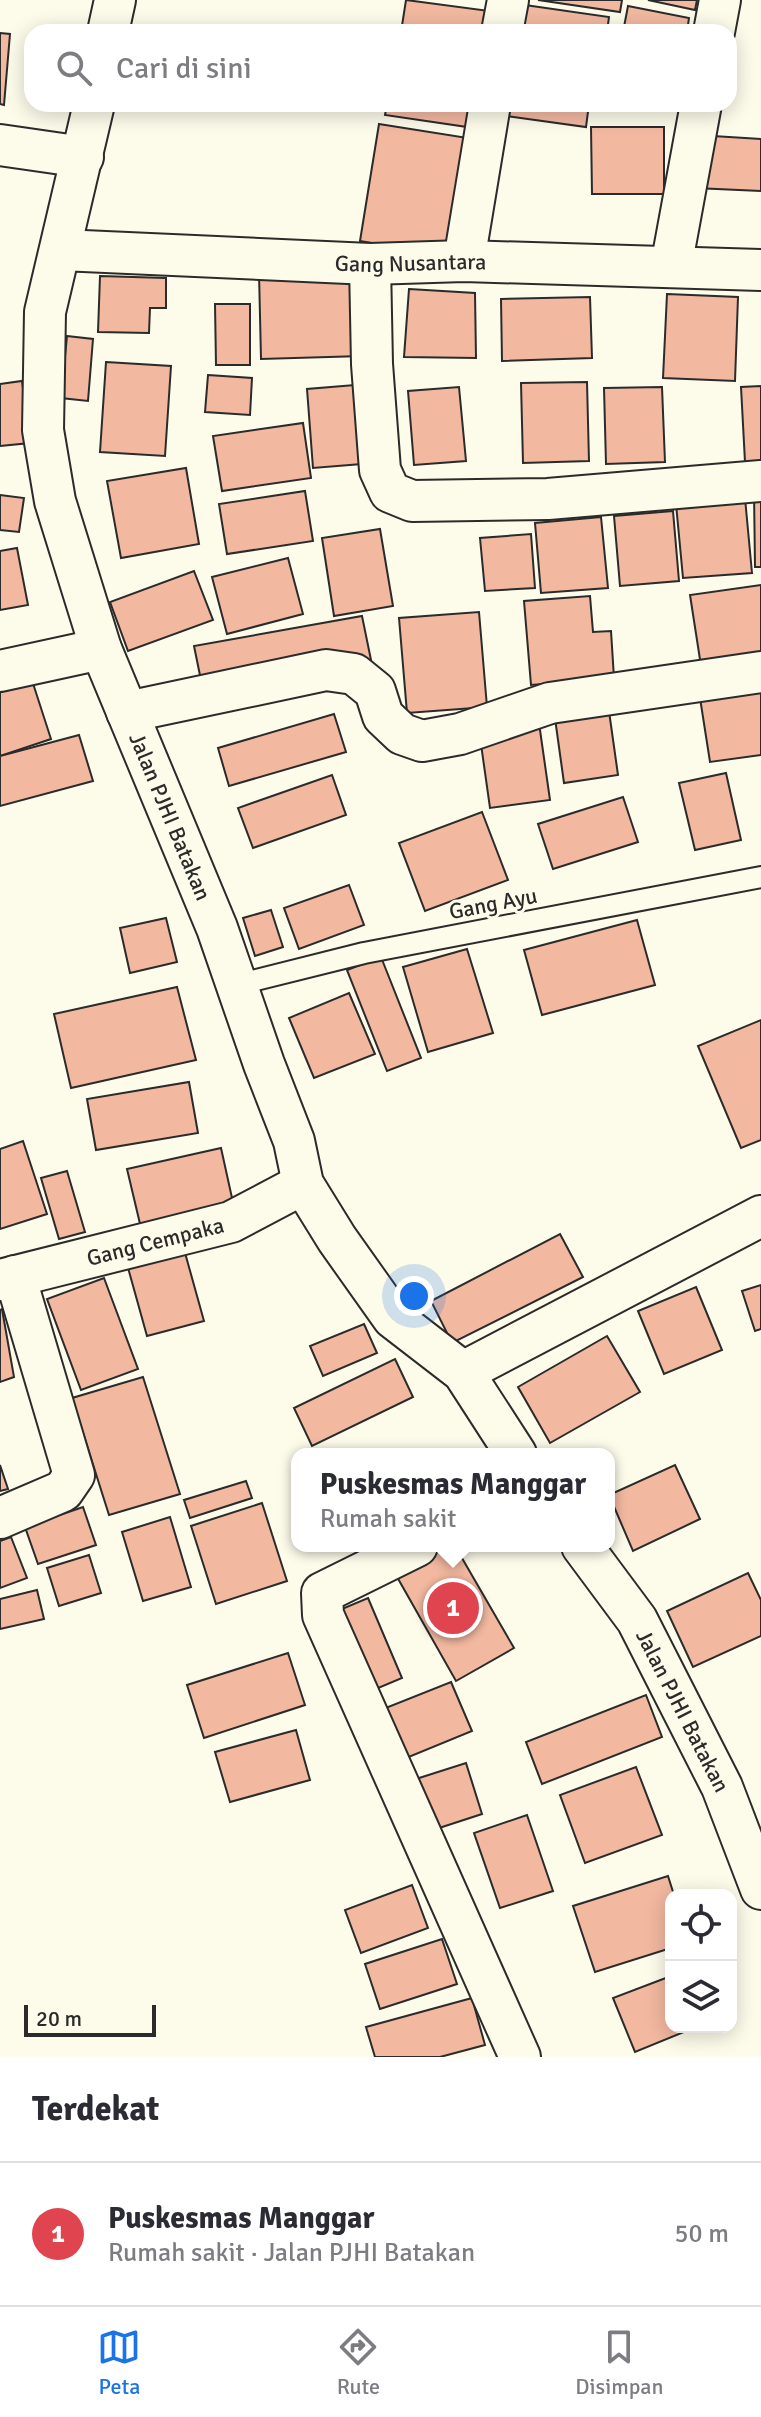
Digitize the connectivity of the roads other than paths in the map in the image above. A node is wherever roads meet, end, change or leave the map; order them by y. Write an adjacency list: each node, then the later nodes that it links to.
1 (115, 0): 4 (street)
2 (508, 0): 5 (street)
3 (720, 0): 6 (street)
4 (110, 24)
5 (504, 24)
6 (716, 24)
7 (92, 112): 11 (street, Jalan PJHI Batakan)
8 (489, 112): 13 (street)
9 (700, 112): 15 (street)
10 (0, 145): 11 (street)
11 (83, 157): 12 (street, Jalan PJHI Batakan)
12 (61, 250): 14 (street, Gang Nusantara); 18 (street, Jalan PJHI Batakan)
13 (464, 261): 14 (street, Gang Nusantara); 15 (street, Gang Nusantara)
14 (370, 264): 17 (street)
15 (671, 267): 16 (street, Gang Nusantara)
16 (761, 270)
17 (761, 481)
18 (101, 649): 19 (street); 21 (street, Jalan PJHI Batakan)
19 (0, 671)
20 (761, 672): 21 (street)
21 (127, 712): 23 (street, Jalan PJHI Batakan)
22 (761, 877): 23 (lane, Gang Ayu)
23 (236, 985): 24 (street, Jalan PJHI Batakan)
24 (303, 1184): 26 (street, Gang Cempaka); 27 (street, Jalan PJHI Batakan)
25 (761, 1216): 27 (street)
26 (8, 1278): 29 (street)
27 (463, 1372): 28 (street, Jalan PJHI Batakan)
28 (512, 1448)
29 (0, 1518)
30 (405, 1552): 33 (street)
31 (586, 1552): 32 (street, Jalan PJHI Batakan)
32 (761, 1889)
33 (520, 2057)

